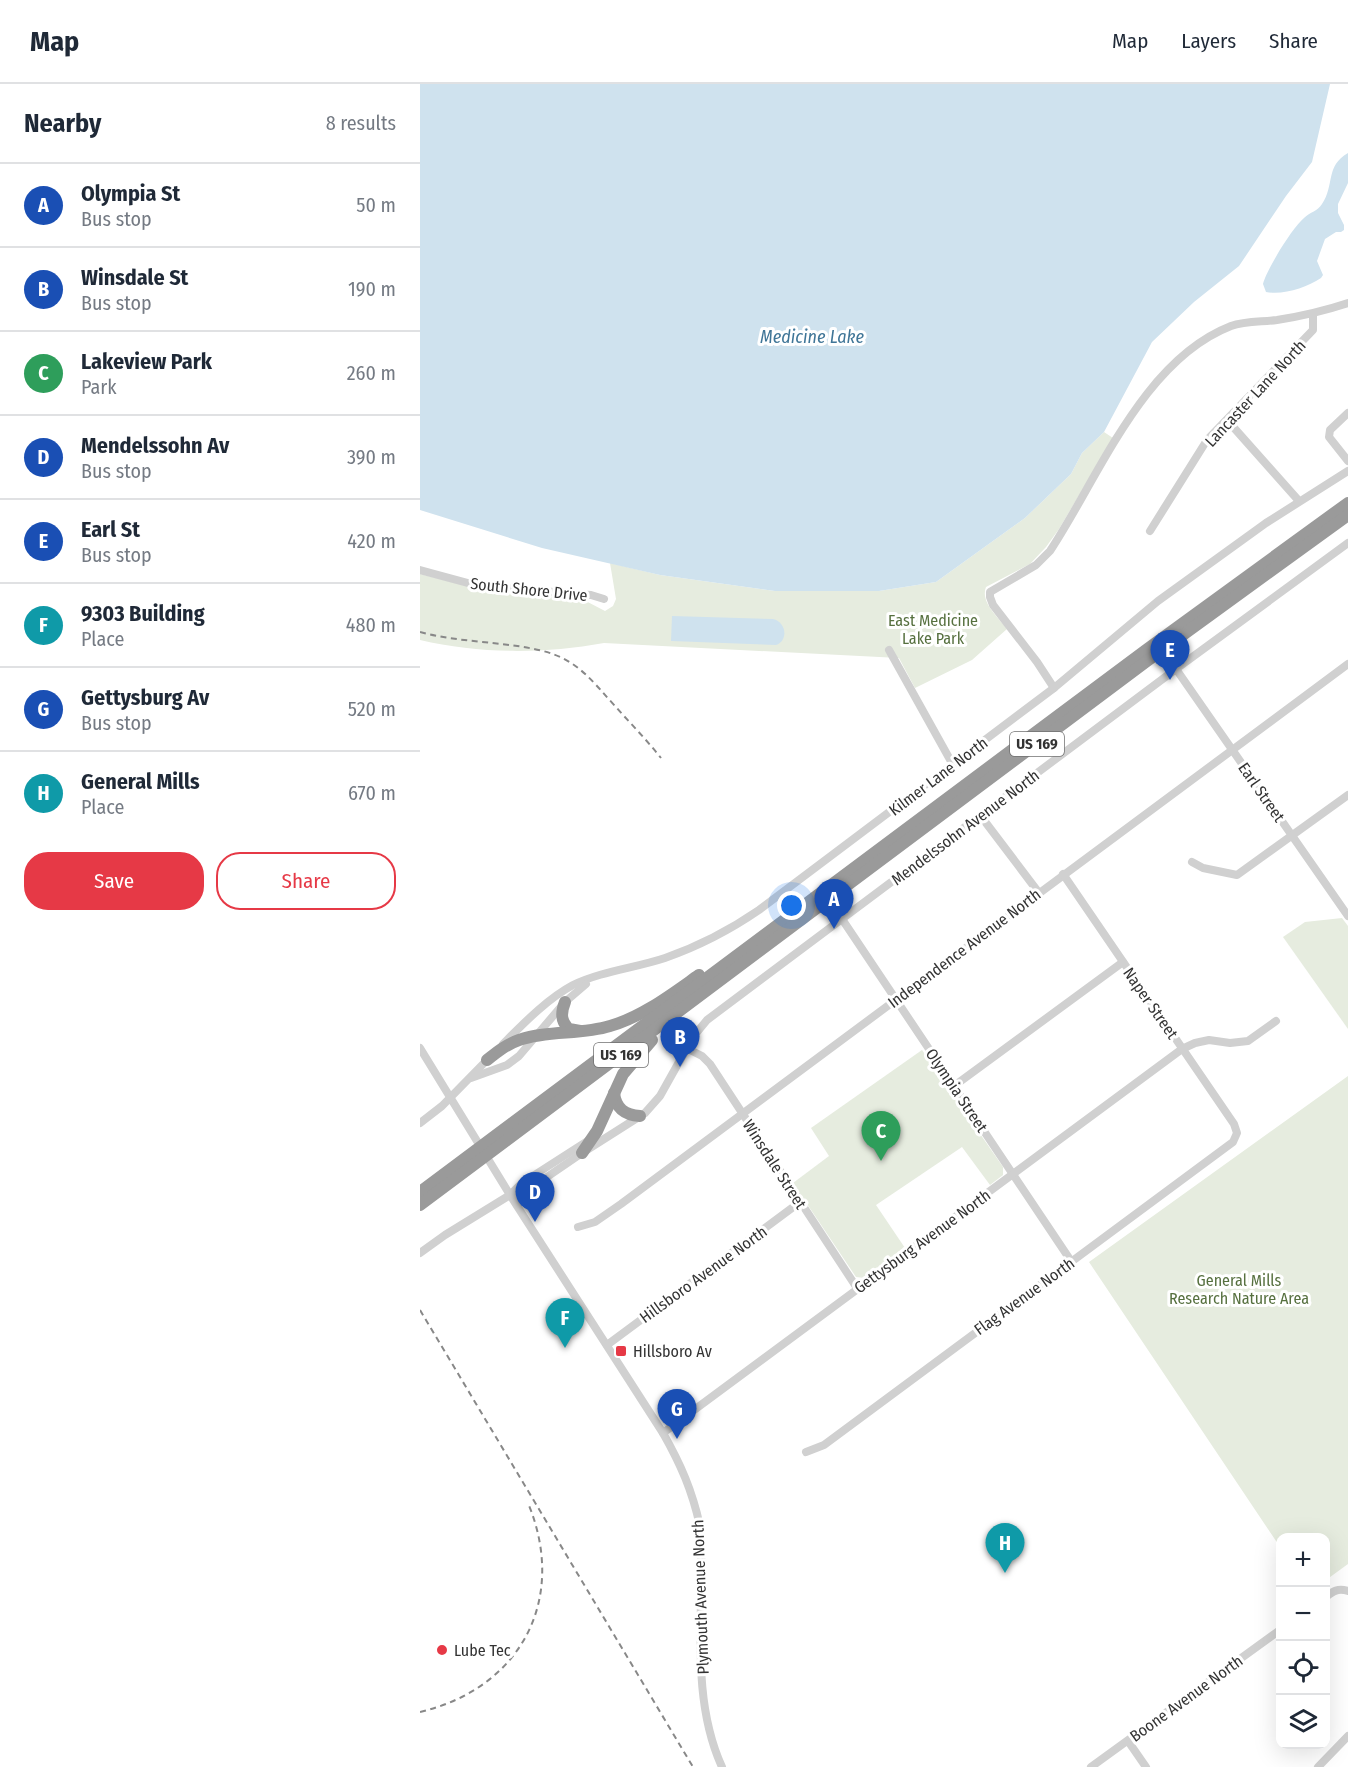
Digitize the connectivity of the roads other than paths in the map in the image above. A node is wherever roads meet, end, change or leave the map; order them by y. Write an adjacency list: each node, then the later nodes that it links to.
1 (1348, 303): 2 (street)
2 (1313, 314): 4 (street, Lancaster Lane North); 17 (street)
3 (1348, 413): 5 (street)
4 (1227, 420): 7 (street); 10 (street, Lancaster Lane North)
5 (1348, 461)
6 (1348, 471): 7 (street, Kilmer Lane North)
7 (1299, 501): 17 (street, Kilmer Lane North)
8 (1348, 503): 28 (highway, US 169)
9 (1348, 515): 30 (highway, US 169)
10 (1150, 531)
11 (1348, 543): 16 (street, Mendelssohn Avenue North)
12 (420, 570): 13 (street, South Shore Drive)
13 (604, 599)
14 (889, 650): 19 (street)
15 (1348, 664): 18 (street, Independence Avenue North)
16 (1176, 669): 18 (street, Earl Street); 21 (street, Mendelssohn Avenue North)
17 (1054, 688): 19 (street, Kilmer Lane North)
18 (1232, 749): 22 (street, Earl Street); 24 (street, Independence Avenue North)
19 (953, 765): 31 (street, Kilmer Lane North)
20 (1348, 795): 22 (street)
21 (980, 815): 25 (street); 27 (street, Mendelssohn Avenue North)
22 (1292, 835): 23 (street); 26 (street, Earl Street)
23 (1192, 862)
24 (1063, 874): 25 (street, Independence Avenue North); 29 (street, Naper Street)
25 (1039, 893): 32 (street, Independence Avenue North)
26 (1348, 916)
27 (842, 919): 32 (street, Olympia Street); 38 (street, Mendelssohn Avenue North)
28 (783, 921): 35 (highway); 49 (highway, US 169)
29 (1123, 962): 39 (street, Naper Street); 42 (street)
30 (733, 972): 43 (highway); 49 (highway, US 169)
31 (594, 978): 33 (street, Kilmer Lane North); 40 (street, Kilmer Lane North)
32 (896, 999): 42 (street, Olympia Street); 45 (street, Independence Avenue North)
33 (565, 1002): 35 (highway); 36 (street, Kilmer Lane North)
34 (1276, 1022): 39 (street, Gettysburg Avenue North)
35 (584, 1032): 36 (highway)
36 (536, 1036): 40 (highway); 41 (street, Kilmer Lane North)
37 (420, 1048): 44 (street, Plymouth Avenue North)
38 (686, 1048): 45 (street, Winsdale Street); 46 (street, Mendelssohn Avenue North)
39 (1182, 1049): 48 (street, Naper Street); 53 (street, Gettysburg Avenue North)
40 (487, 1060): 41 (street, Kilmer Lane North)
41 (469, 1078): 44 (street, Kilmer Lane North)
42 (954, 1086): 53 (street, Olympia Street)
43 (614, 1094): 46 (highway); 50 (highway)
44 (450, 1097): 47 (street, Kilmer Lane North); 55 (street, Plymouth Avenue North)
45 (742, 1114): 56 (street, Winsdale Street); 58 (street, Independence Avenue North)
46 (640, 1116): 50 (street, Mendelssohn Avenue North); 51 (street, Mendelssohn Avenue North)
47 (420, 1123)
48 (1237, 1133): 60 (street, Flag Avenue North)
49 (506, 1135): 52 (highway, US 169)
50 (593, 1138): 51 (highway); 55 (street, Mendelssohn Avenue North)
51 (582, 1153): 55 (street, Mendelssohn Avenue North)
52 (460, 1169): 54 (highway, US 169); 57 (highway, US 169)
53 (1013, 1174): 60 (street, Olympia Street); 61 (street, Gettysburg Avenue North)
54 (420, 1192)
55 (510, 1195): 59 (street, Mendelssohn Avenue North); 62 (street, Plymouth Avenue North)
56 (800, 1202): 61 (street, Winsdale Street); 62 (street, Hillsboro Avenue North)
57 (420, 1205)
58 (578, 1227)
59 (420, 1253)
60 (1071, 1261): 64 (street, Flag Avenue North)
61 (857, 1288): 63 (street, Gettysburg Avenue North)
62 (607, 1345): 63 (street, Plymouth Avenue North)
63 (663, 1433): 70 (street, Plymouth Avenue North)
64 (806, 1452)
65 (1345, 1590): 66 (street)
66 (1330, 1594)
67 (1276, 1634): 69 (street, Boone Avenue North)
68 (1348, 1736): 73 (street)
69 (1128, 1740): 71 (street, Boone Avenue North); 72 (street)
70 (722, 1767)
71 (1091, 1767)
72 (1146, 1767)
73 (1318, 1767)

